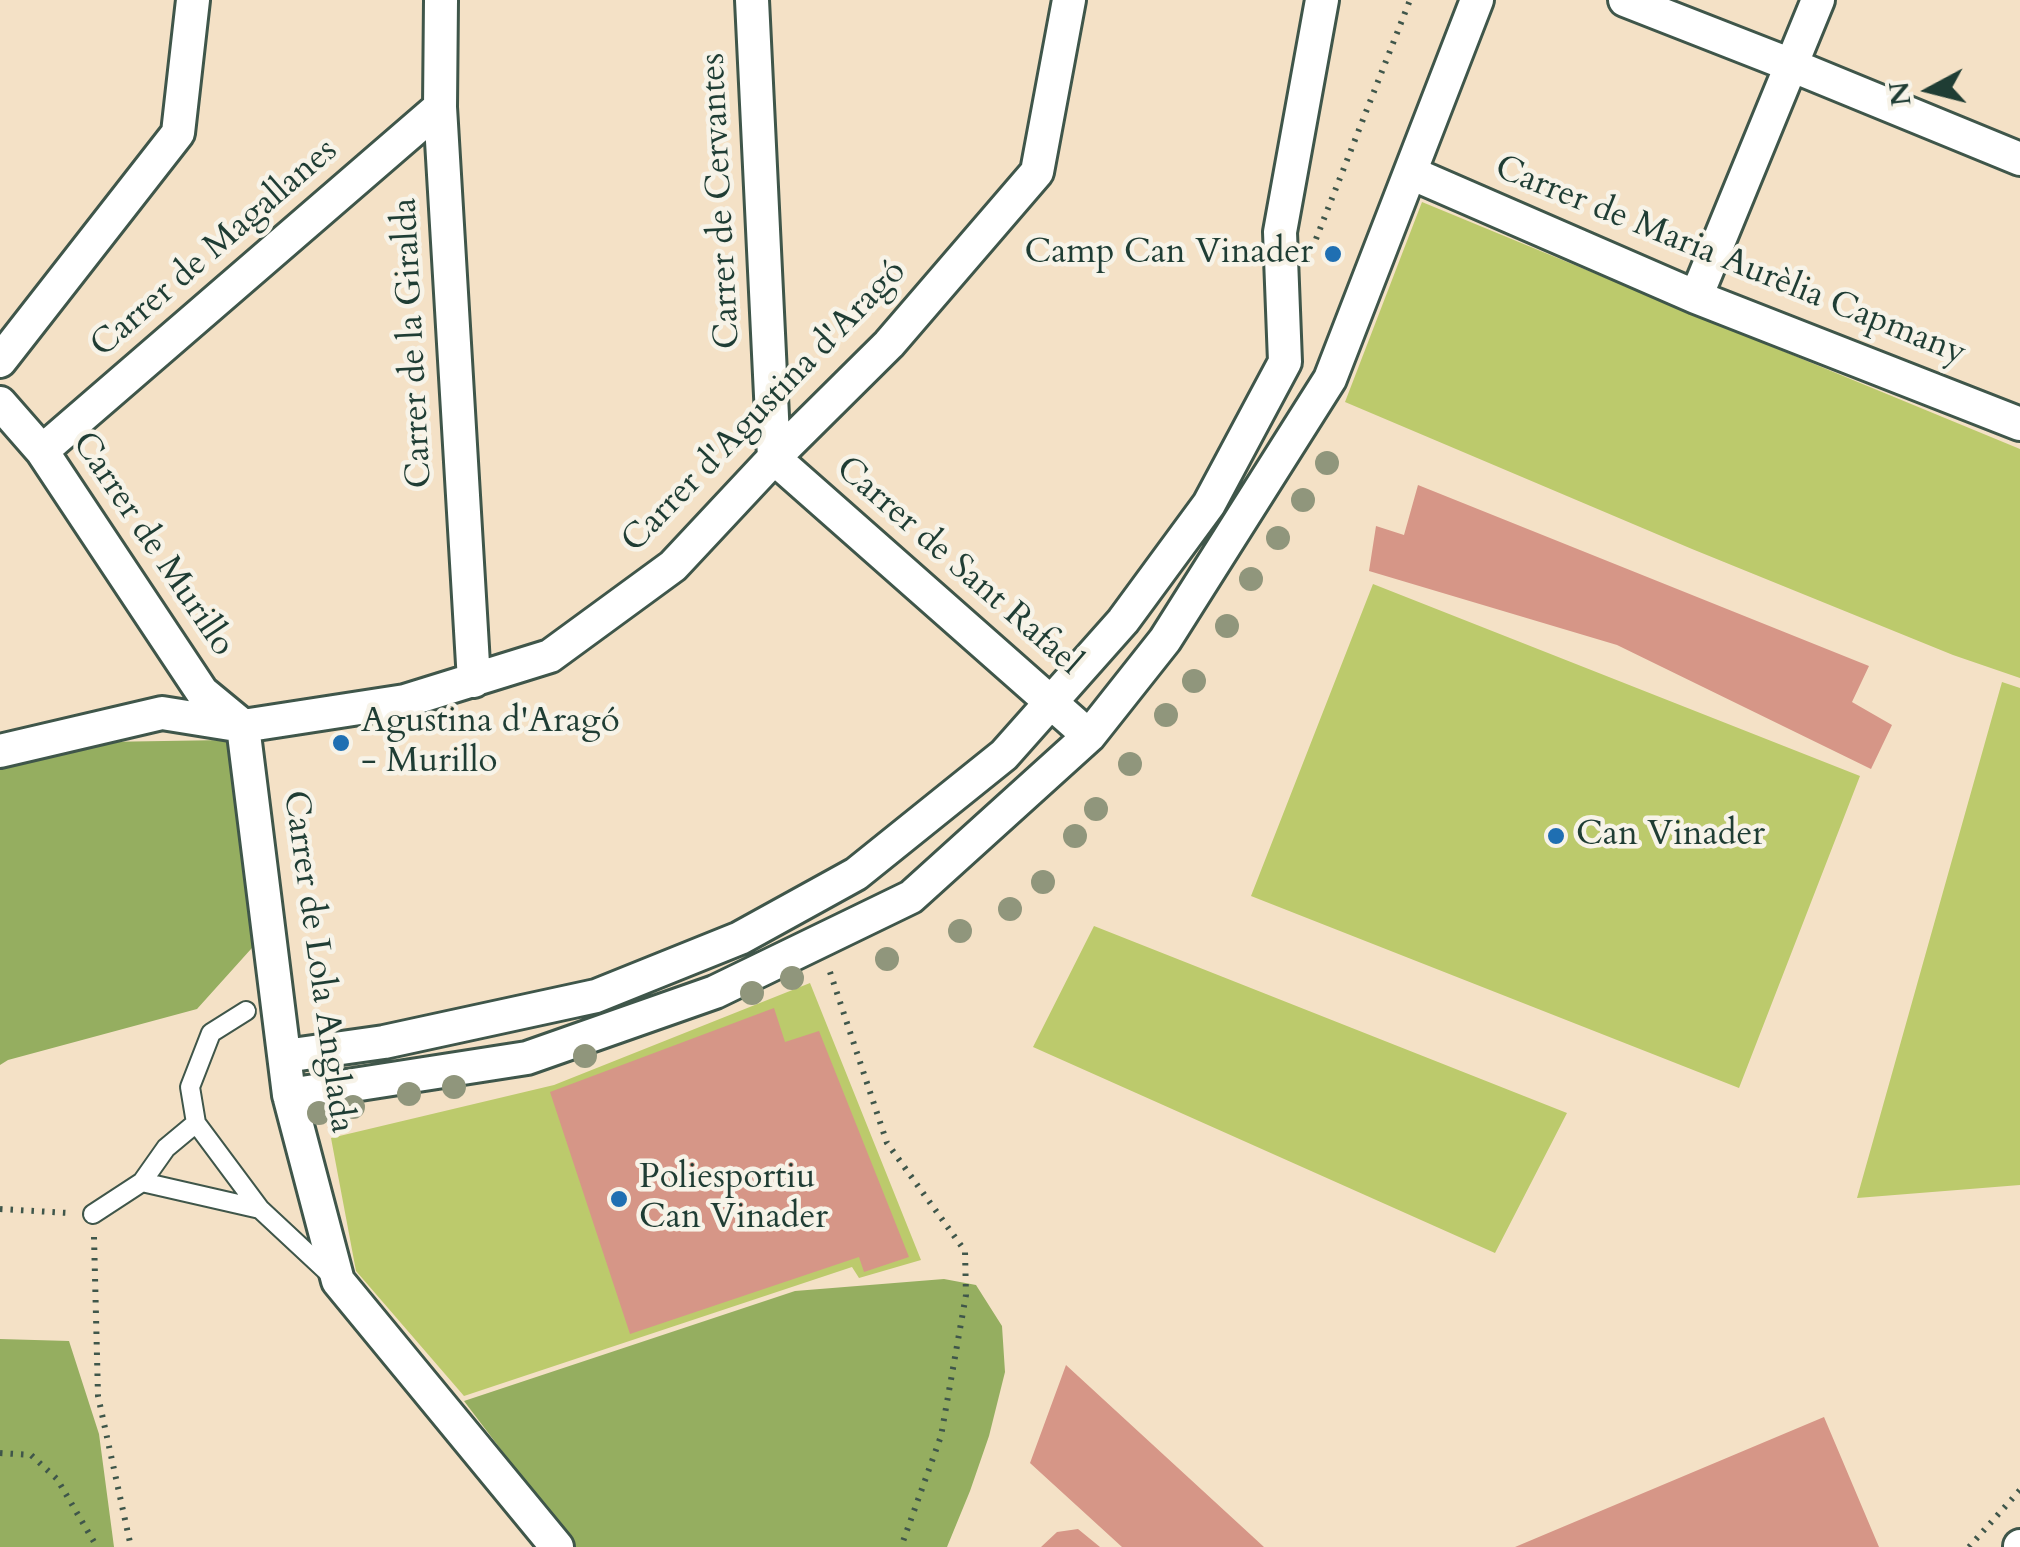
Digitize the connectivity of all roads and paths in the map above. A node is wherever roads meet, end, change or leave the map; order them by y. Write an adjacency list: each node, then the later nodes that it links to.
1 (193, 0): 14 (street)
2 (441, 0): 10 (street, Carrer de la Giralda)
3 (752, 0): 18 (street, Carrer de Cervantes)
4 (1070, 0): 18 (street, Carrer d'Agustina d'Aragó)
5 (1322, 0): 20 (street)
6 (1477, 0): 12 (street)
7 (1625, 0): 9 (street)
8 (1818, 0): 9 (street)
9 (1791, 65): 11 (street); 13 (street)
10 (440, 107): 17 (street, Carrer de Magallanes); 19 (street, Carrer de la Giralda)
11 (2020, 159)
12 (1411, 172): 13 (street, Carrer de Maria Aurèlia Capmany); 22 (street)
13 (1696, 297): 16 (street, Carrer de Maria Aurèlia Capmany)
14 (0, 361)
15 (0, 403): 17 (street, Carrer de Murillo)
16 (2020, 424)
17 (42, 451): 21 (street, Carrer de Murillo)
18 (774, 458): 19 (street, Carrer d'Agustina d'Aragó); 20 (street, Carrer de Sant Rafael)
19 (474, 681): 21 (street, Carrer d'Agustina d'Aragó)
20 (1051, 702): 22 (street, Carrer de Sant Rafael); 26 (street)
21 (243, 726): 23 (street, Carrer d'Agustina d'Aragó); 26 (street, Carrer de Lola Anglada)
22 (1089, 736): 27 (street)
23 (0, 751)
24 (829, 970): 39 (path)
25 (246, 1010): 28 (lane)
26 (285, 1056): 27 (street, Carrer de Lola Anglada)
27 (288, 1095): 33 (street, Carrer de Lola Anglada)
28 (196, 1123): 29 (lane); 30 (lane)
29 (142, 1182): 30 (lane); 32 (lane)
30 (260, 1209): 33 (lane)
31 (0, 1210): 32 (path)
32 (93, 1214): 37 (path)
33 (338, 1281): 38 (street, Carrer de Lola Anglada)
34 (0, 1453): 36 (path)
35 (2020, 1490): 40 (path)
36 (97, 1547)
37 (131, 1547)
38 (556, 1547)
39 (901, 1547)
40 (1969, 1547)

